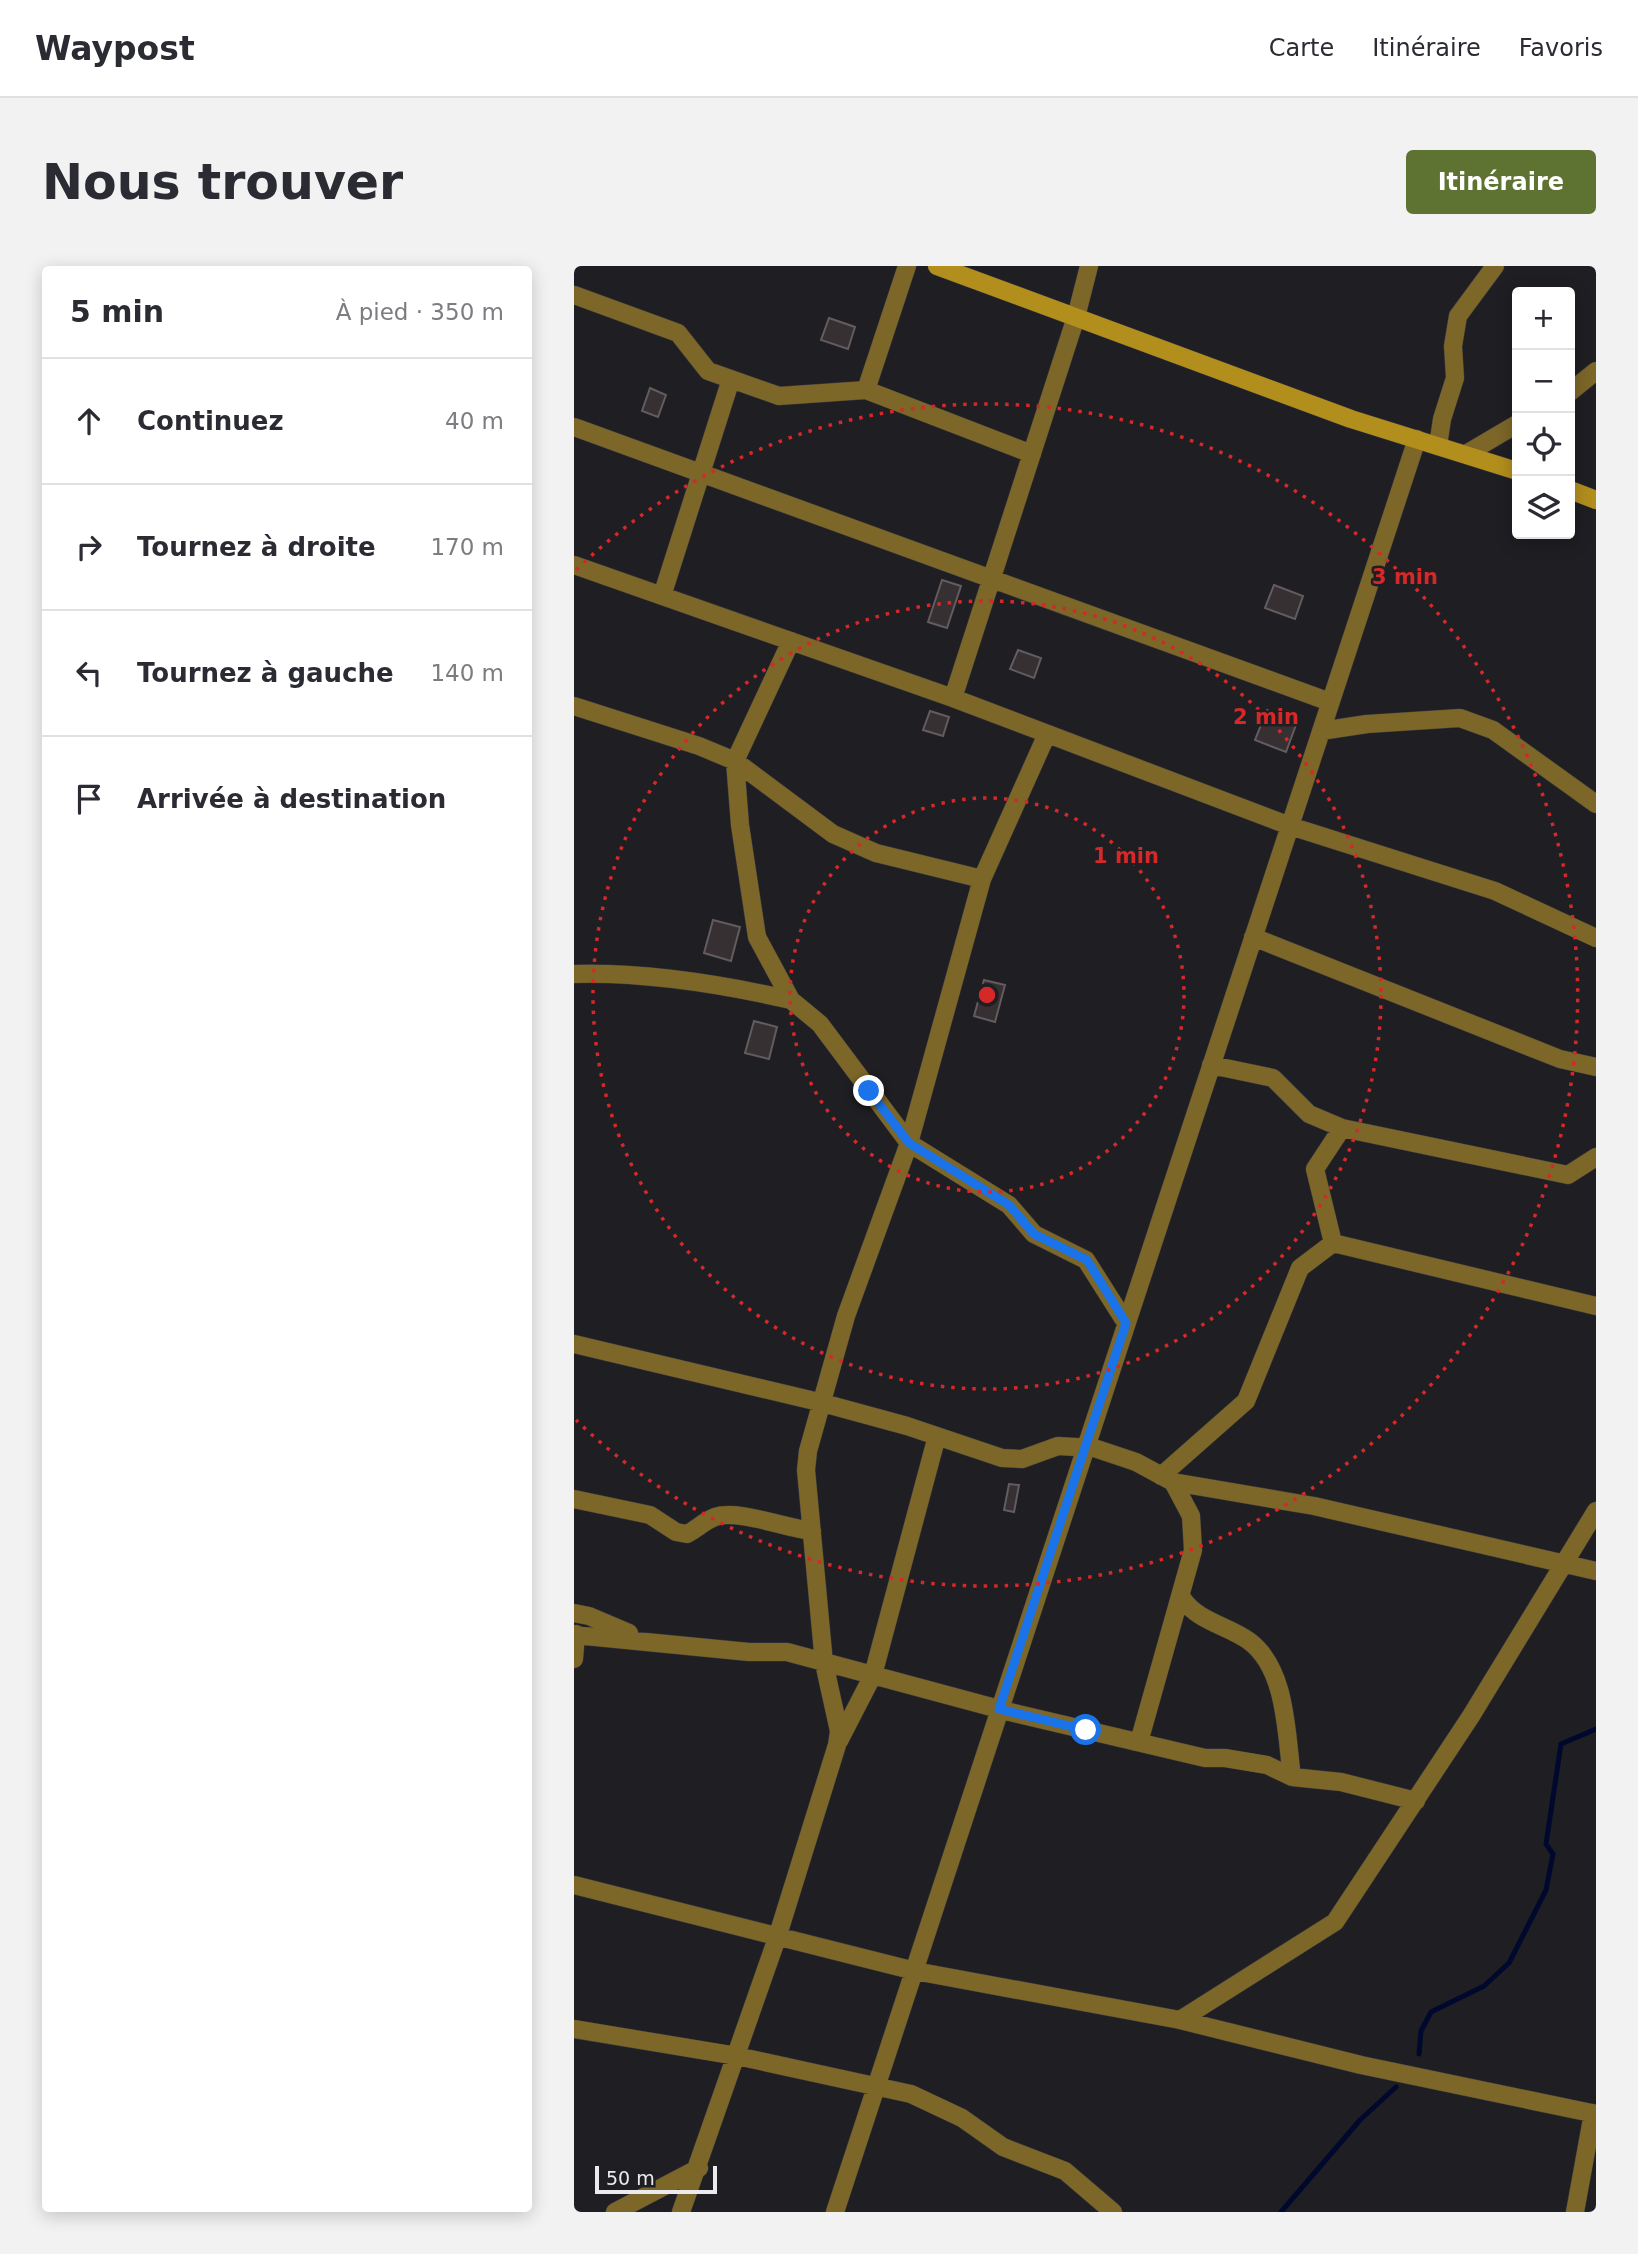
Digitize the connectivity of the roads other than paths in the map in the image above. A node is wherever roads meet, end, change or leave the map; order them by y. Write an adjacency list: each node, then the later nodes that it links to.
1 (907, 266): 10 (street)
2 (937, 266): 6 (street)
3 (1089, 266): 6 (street)
4 (1495, 266): 14 (street)
5 (574, 295): 8 (street)
6 (1076, 317): 13 (street); 15 (street)
7 (1596, 371): 9 (street)
8 (731, 379): 10 (street); 18 (street)
9 (1575, 388)
10 (866, 390): 15 (street)
11 (574, 427): 18 (street)
12 (1512, 427): 16 (street)
13 (1417, 439): 14 (street); 26 (street)
14 (1438, 446): 16 (street)
15 (1032, 454): 22 (street)
16 (1466, 454): 17 (street)
17 (1512, 469)
18 (700, 473): 22 (street); 23 (street)
19 (1575, 492): 20 (street)
20 (1596, 500)
21 (574, 565): 23 (street)
22 (991, 579): 25 (street); 26 (street)
23 (662, 596): 24 (street)
24 (791, 641): 25 (street); 30 (street)
25 (953, 698): 29 (street)
26 (1330, 702): 28 (street)
27 (574, 706): 30 (street)
28 (1321, 731): 31 (street); 32 (street)
29 (1047, 734): 32 (street); 33 (street)
30 (735, 761): 33 (street); 37 (street)
31 (1596, 804)
32 (1290, 826): 34 (street); 35 (street)
33 (982, 879): 41 (street)
34 (1253, 937): 38 (street); 39 (street)
35 (1596, 938)
36 (574, 974): 37 (street)
37 (791, 1000): 41 (street)
38 (1211, 1065): 40 (street); 45 (street)
39 (1596, 1067)
40 (1342, 1128): 42 (street); 43 (street)
41 (909, 1143): 45 (street); 47 (street)
42 (1596, 1157)
43 (1333, 1243): 44 (street); 50 (street)
44 (1596, 1306)
45 (1126, 1323): 49 (street)
46 (574, 1344): 47 (street)
47 (819, 1402): 48 (street); 53 (street)
48 (937, 1436): 49 (street); 62 (street)
49 (1085, 1447): 50 (street); 63 (street)
50 (1167, 1479): 54 (street); 56 (street)
51 (574, 1499): 53 (street)
52 (1596, 1511): 54 (street)
53 (812, 1531): 61 (street)
54 (1564, 1564): 55 (street); 67 (street)
55 (1596, 1571)
56 (1182, 1598): 64 (street); 66 (street)
57 (574, 1614): 59 (street)
58 (575, 1635): 59 (street); 60 (street)
59 (645, 1640): 61 (street)
60 (574, 1659)
61 (824, 1663): 62 (street); 65 (street)
62 (873, 1675): 63 (street); 65 (street)
63 (999, 1709): 64 (street); 70 (street)
64 (1139, 1742): 66 (street)
65 (837, 1745): 69 (street)
66 (1292, 1777): 67 (street)
67 (1416, 1801): 71 (street)
68 (574, 1885): 69 (street)
69 (777, 1938): 70 (street); 73 (street)
70 (915, 1972): 71 (street); 74 (street)
71 (1180, 2020): 75 (street)
72 (574, 2029): 73 (street)
73 (737, 2056): 74 (street); 76 (street)
74 (877, 2085): 79 (street); 80 (street)
75 (1594, 2113): 81 (street)
76 (699, 2168): 77 (street); 78 (street)
77 (615, 2212)
78 (681, 2212)
79 (835, 2212)
80 (1113, 2212)
81 (1574, 2212)

